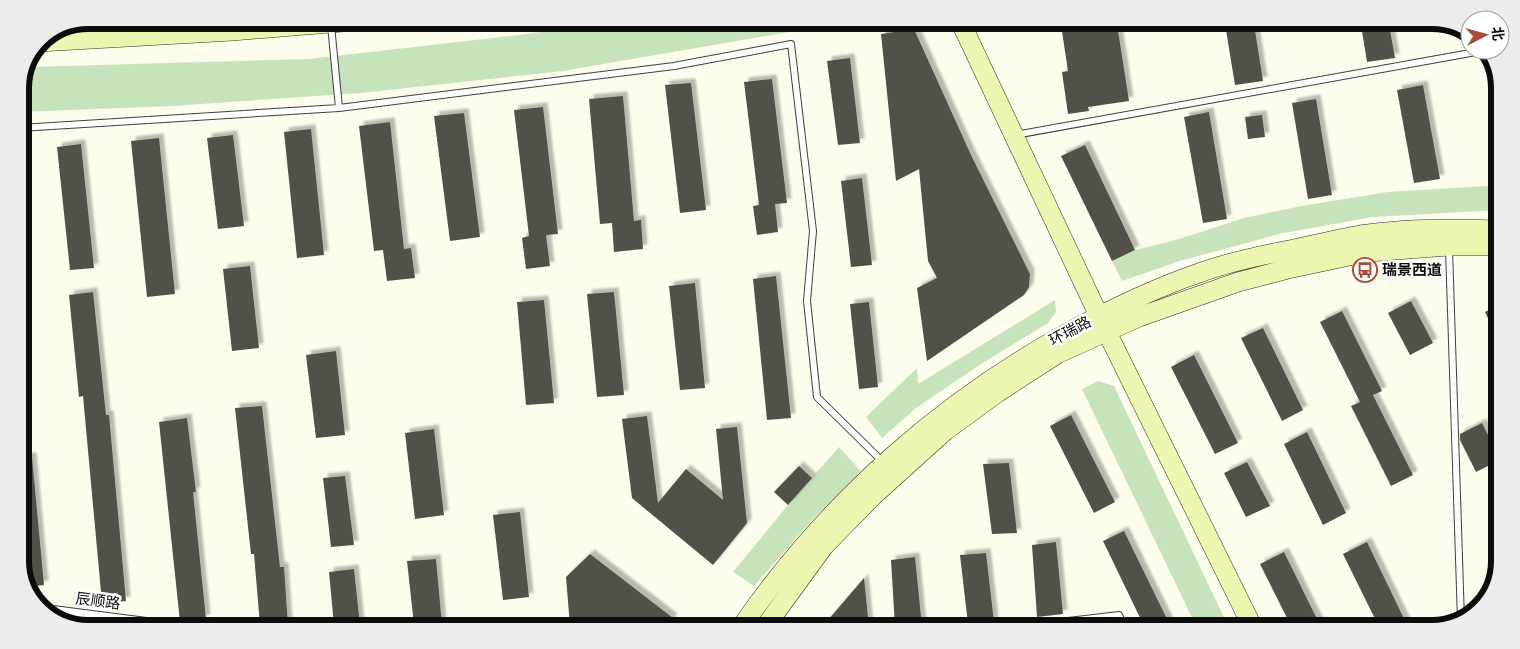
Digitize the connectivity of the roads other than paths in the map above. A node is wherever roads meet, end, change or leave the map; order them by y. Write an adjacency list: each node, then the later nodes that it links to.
1 (257, 29): 4 (main road)
2 (332, 29): 6 (lane)
3 (963, 29): 8 (main road)
4 (52, 41)
5 (1460, 55): 8 (lane)
6 (339, 108): 7 (lane); 13 (lane)
7 (29, 127)
8 (1014, 135): 12 (main road)
9 (1491, 231): 10 (main road, 环瑞路)
10 (1449, 237): 11 (main road, 环瑞路); 12 (main road, 环瑞路); 14 (lane)
11 (1491, 245)
12 (1102, 324): 13 (main road, 环瑞路); 18 (main road, 环瑞路); 21 (main road)
13 (884, 462): 17 (main road, 环瑞路)
14 (1461, 612)
15 (60, 613): 16 (street, 辰顺路)
16 (115, 620)
17 (746, 620)
18 (769, 620)
19 (1085, 620): 20 (lane)
20 (1121, 620)
21 (1249, 620)

